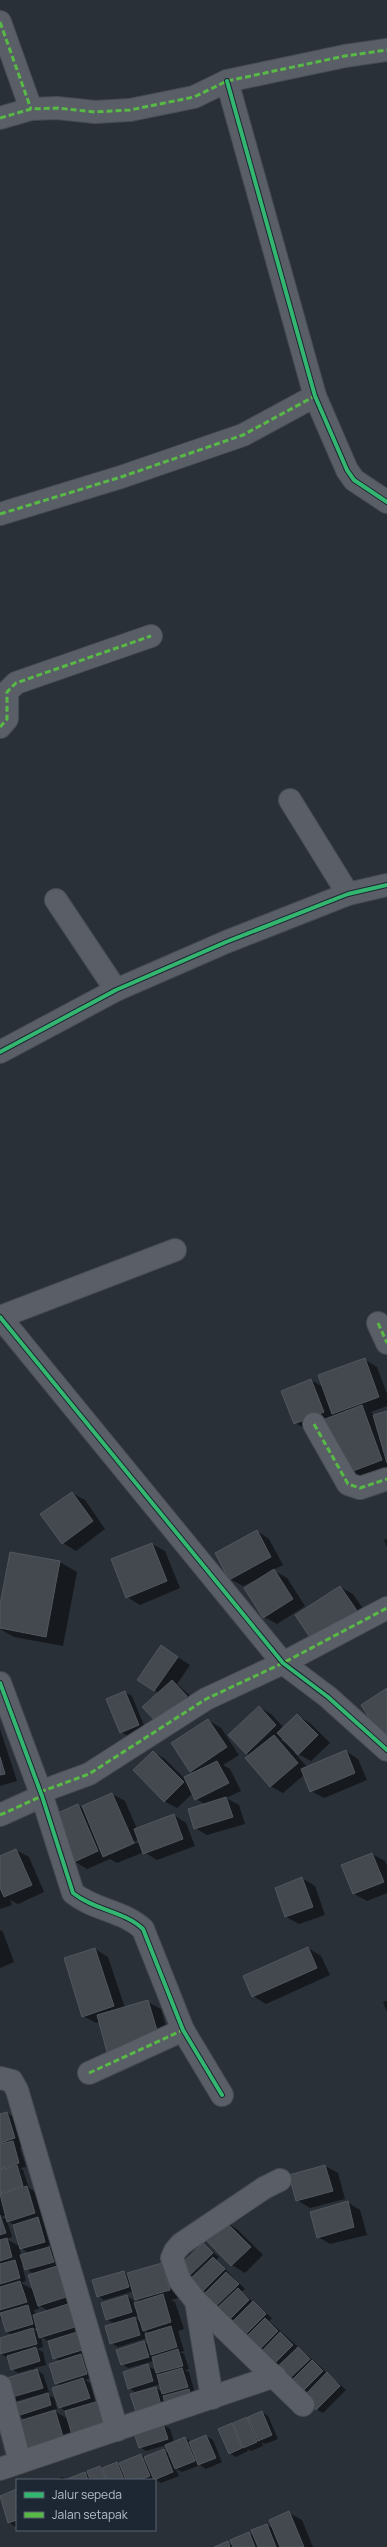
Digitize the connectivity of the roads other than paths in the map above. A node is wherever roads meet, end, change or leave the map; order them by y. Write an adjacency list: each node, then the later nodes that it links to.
1 (0, 22): 4 (street)
2 (387, 50): 3 (street)
3 (227, 80): 4 (street); 6 (street)
4 (31, 108): 5 (street)
5 (0, 118)
6 (315, 396): 7 (street); 8 (street)
7 (387, 502)
8 (0, 514)
9 (150, 636): 10 (street)
10 (0, 727)
11 (290, 800): 13 (street)
12 (387, 885): 13 (street)
13 (348, 894): 15 (street)
14 (56, 900): 15 (street)
15 (116, 990): 16 (street)
16 (0, 1052)
17 (175, 1250): 18 (street)
18 (0, 1317): 24 (street)
19 (378, 1323): 20 (street)
20 (387, 1343)
21 (314, 1424): 22 (street)
22 (387, 1479)
23 (387, 1608): 24 (street)
24 (283, 1663): 26 (street); 27 (street)
25 (0, 1683): 27 (street)
26 (387, 1750)
27 (41, 1794): 28 (street); 29 (street)
28 (0, 1815)
29 (183, 2030): 30 (street); 32 (street)
30 (89, 2073)
31 (0, 2078): 39 (street)
32 (222, 2095)
33 (280, 2180): 34 (street)
34 (196, 2301): 35 (street); 37 (street)
35 (275, 2376): 37 (street); 38 (street)
36 (0, 2386): 40 (street)
37 (212, 2398): 39 (street)
38 (303, 2405)
39 (117, 2430): 40 (street)
40 (10, 2466)

